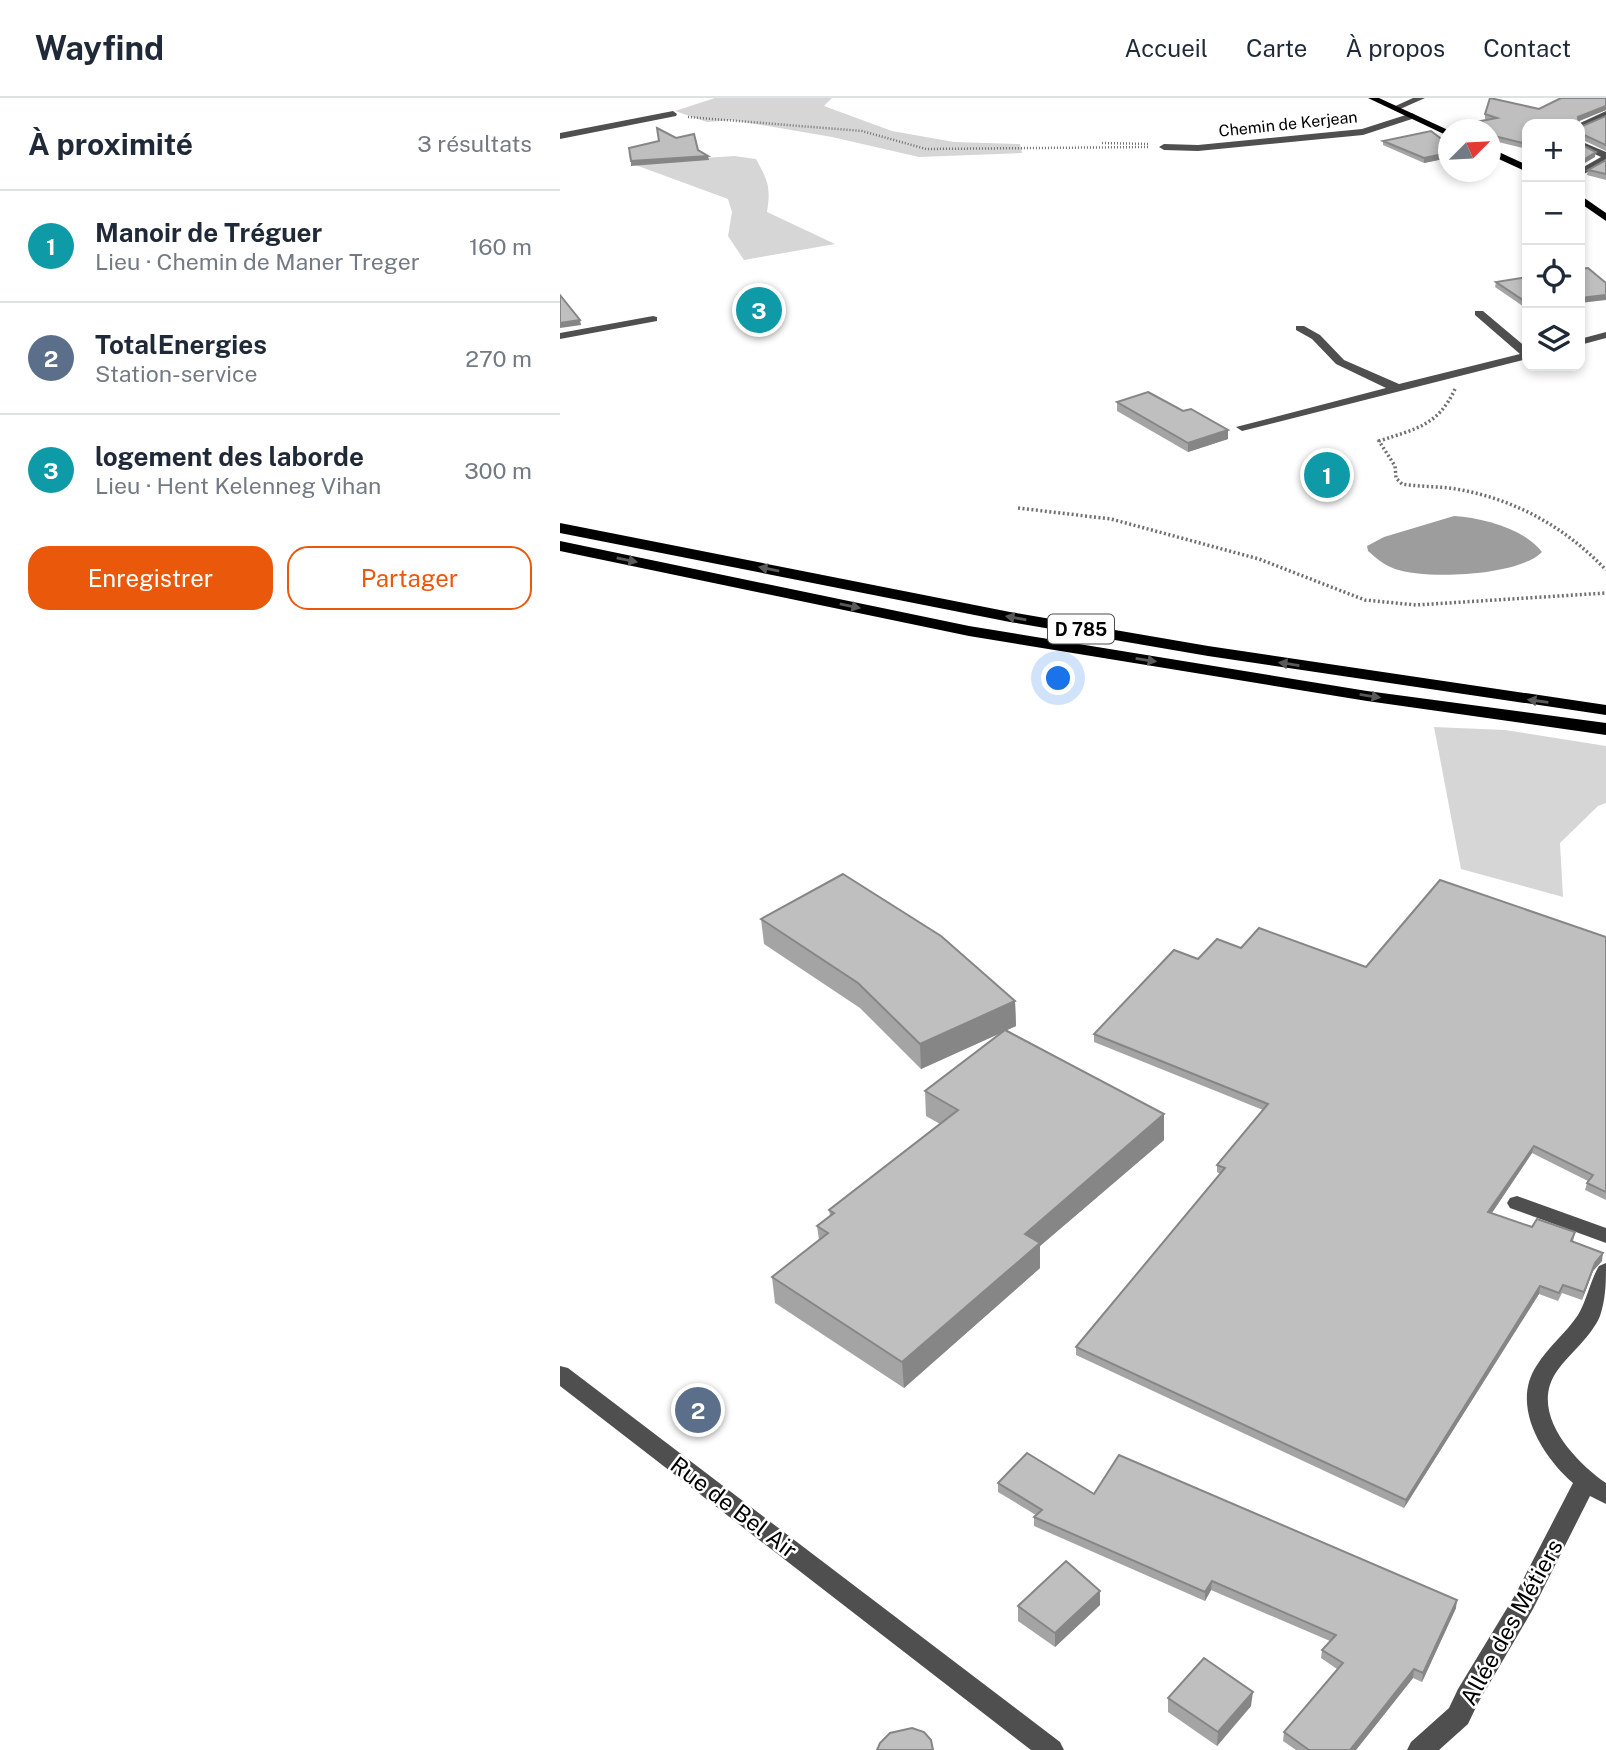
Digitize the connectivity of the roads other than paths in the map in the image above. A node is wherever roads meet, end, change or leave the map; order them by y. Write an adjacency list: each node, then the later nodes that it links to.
1 (1372, 98): 3 (main road)
2 (1421, 98): 3 (street)
3 (1395, 108): 6 (main road)
4 (673, 114): 9 (street)
5 (1606, 114): 7 (street)
6 (1412, 116): 8 (main road); 10 (street, Chemin de Kerjean)
7 (1585, 124)
8 (1438, 128)
9 (560, 136)
10 (1164, 146)
11 (1585, 146): 13 (street)
12 (1501, 156): 14 (main road)
13 (1606, 157): 15 (street)
14 (1522, 167)
15 (1585, 170)
16 (1585, 173): 17 (street)
17 (1599, 174)
18 (1585, 202): 19 (main road)
19 (1606, 218)
20 (1479, 313): 26 (street)
21 (653, 319): 24 (street)
22 (1300, 328): 28 (street)
23 (1606, 335): 25 (street)
24 (560, 336)
25 (1585, 341)
26 (1522, 351)
27 (1522, 356): 28 (street)
28 (1397, 388): 29 (street)
29 (1242, 427)
30 (560, 528): 32 (highway, D 785, one-way to 30)
31 (560, 546): 33 (highway, D 785, one-way to 33)
32 (1606, 710)
33 (1606, 729)
34 (1517, 1203): 35 (street)
35 (1606, 1236)
36 (1606, 1270): 38 (street)
37 (560, 1374): 39 (street, Rue de Bel Air)
38 (1596, 1488): 40 (street, Allée des Métiers)
39 (1051, 1750)
40 (1420, 1750)

